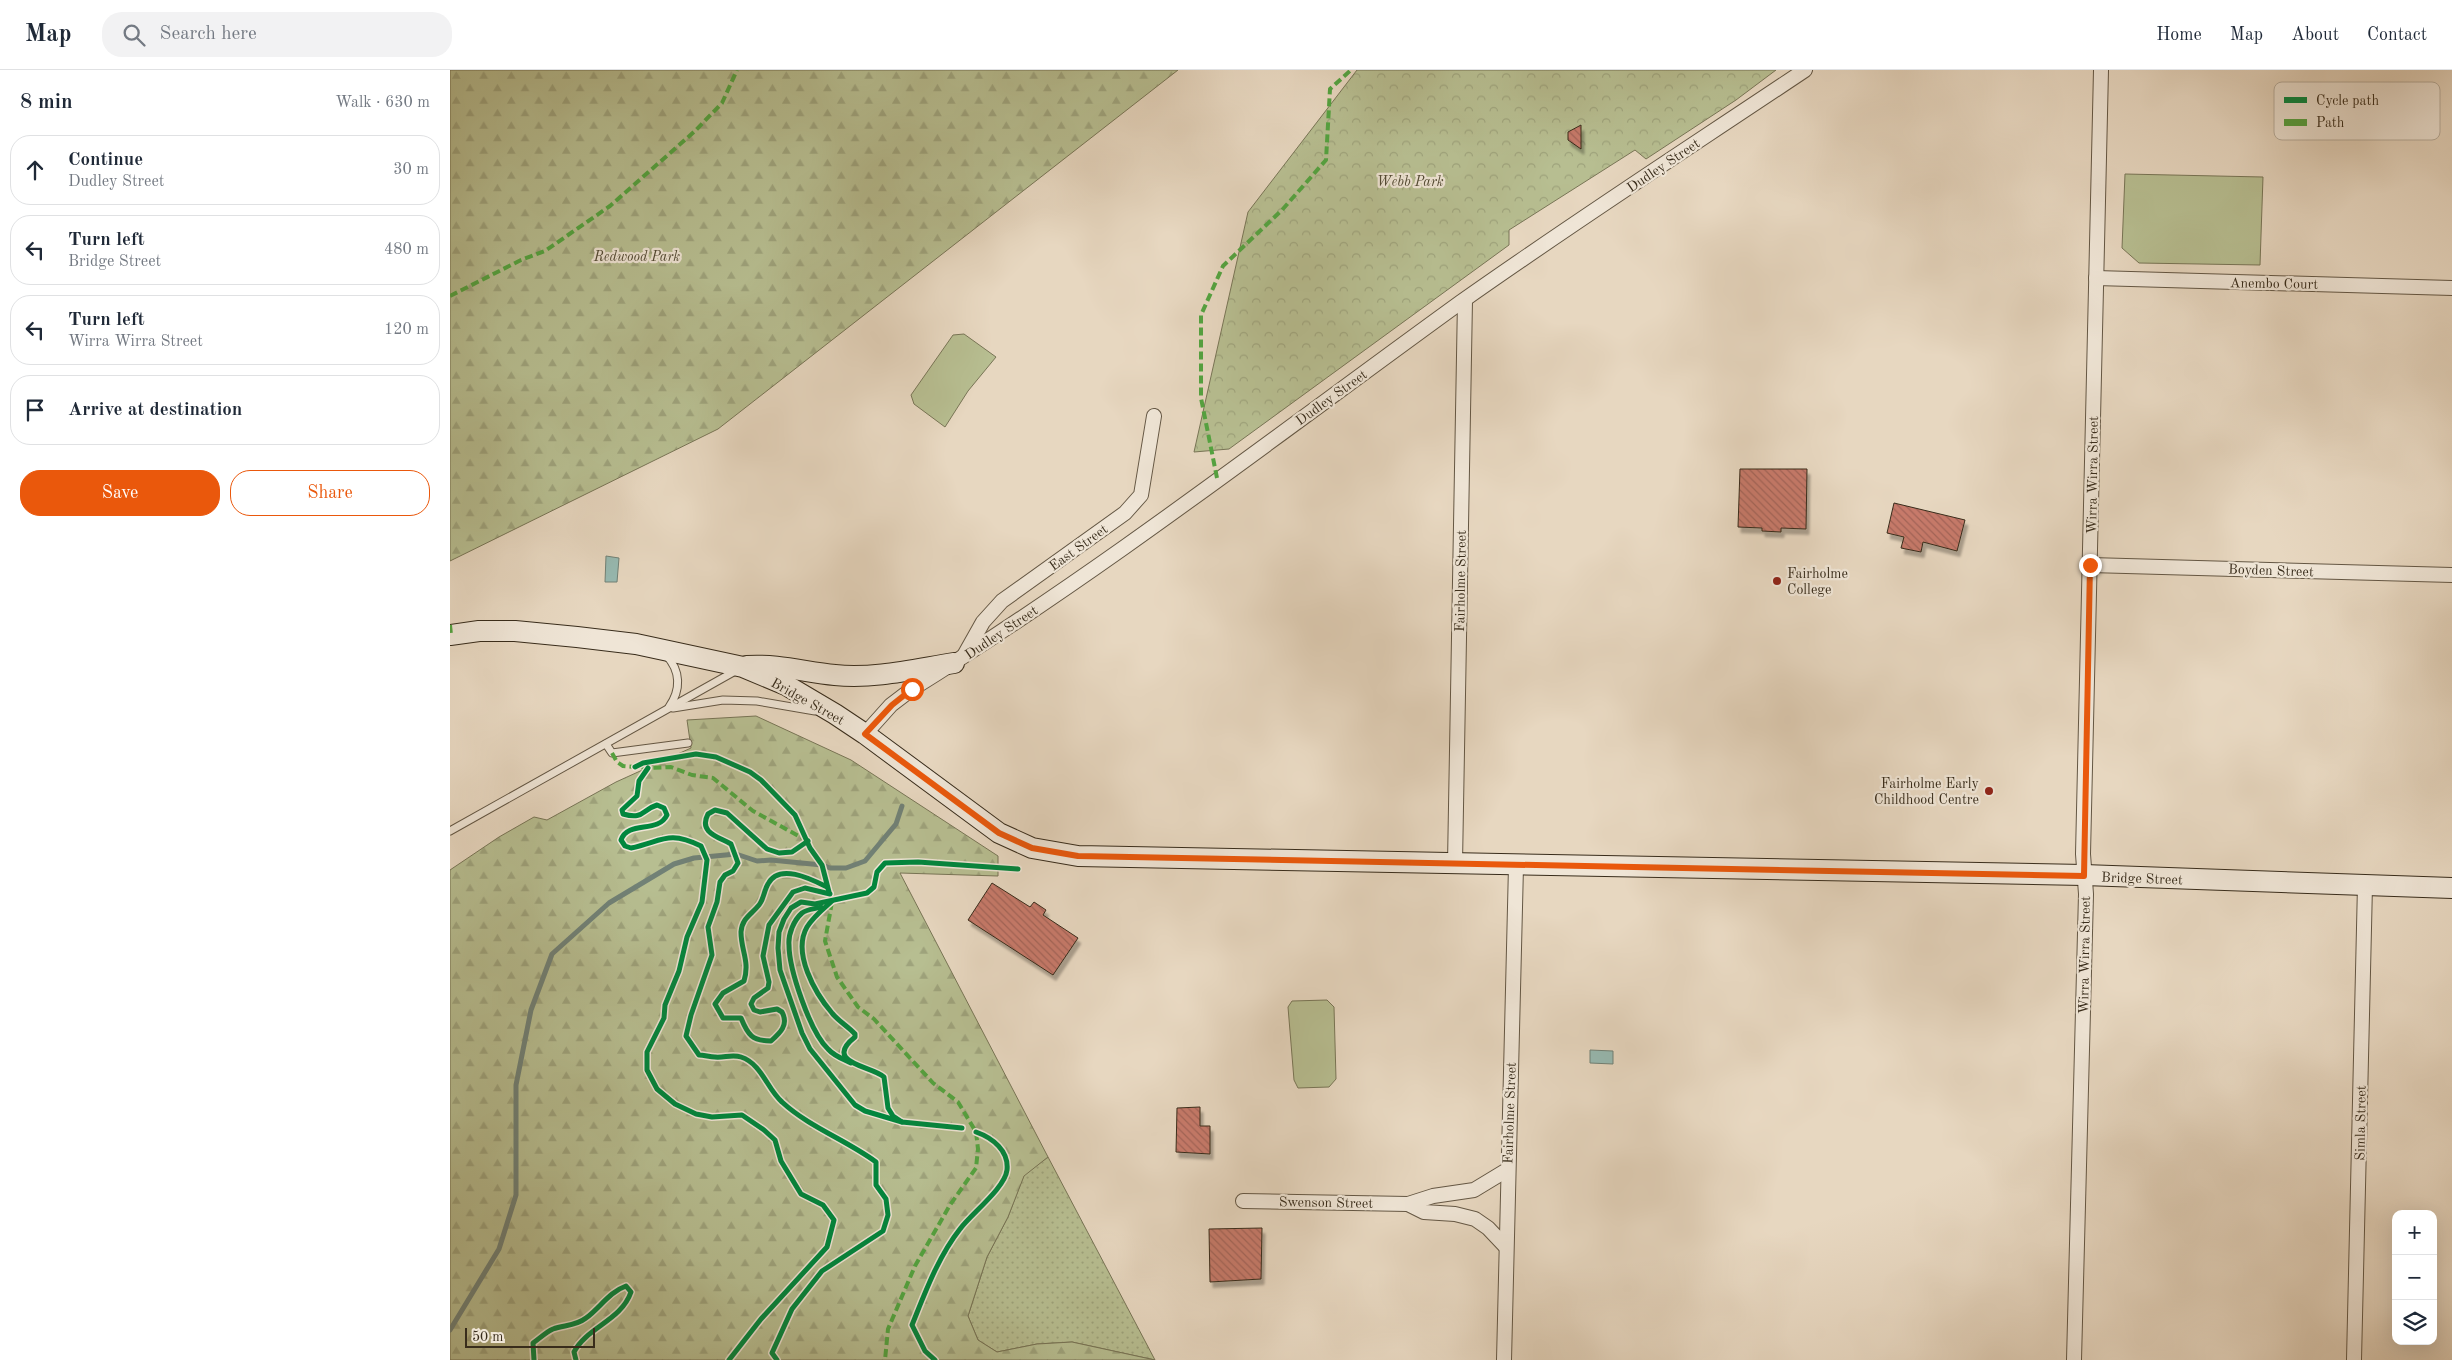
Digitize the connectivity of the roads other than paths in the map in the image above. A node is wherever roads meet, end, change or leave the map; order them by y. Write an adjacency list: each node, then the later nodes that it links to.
1 (1805, 70): 5 (street, Dudley Street)
2 (2101, 70): 3 (street, Wirra Wirra Street)
3 (2096, 278): 4 (street, Anembo Court); 7 (street, Wirra Wirra Street)
4 (2452, 288)
5 (1465, 300): 11 (street, Dudley Street); 19 (street, Fairholme Street)
6 (1154, 416): 11 (street, East Street)
7 (2090, 565): 8 (street, Boyden Street); 21 (street, Wirra Wirra Street)
8 (2452, 575)
9 (450, 635): 10 (street, Bridge Street)
10 (660, 649): 12 (street, Bridge Street); 13 (lane)
11 (959, 660): 12 (street); 15 (street, Dudley Street)
12 (743, 667): 13 (lane); 14 (street, Bridge Street)
13 (667, 709): 14 (lane); 17 (lane)
14 (834, 714): 15 (street, Bridge Street)
15 (865, 734): 19 (street, Bridge Street)
16 (688, 743): 17 (lane)
17 (606, 744): 18 (lane)
18 (450, 831)
19 (1455, 863): 20 (street, Bridge Street)
20 (1516, 866): 21 (street, Bridge Street); 24 (street, Fairholme Street)
21 (2084, 876): 22 (street, Bridge Street); 29 (street, Wirra Wirra Street)
22 (2365, 885): 23 (street, Bridge Street); 30 (street, Simla Street)
23 (2452, 888)
24 (1507, 1170): 26 (street, Swenson Street); 27 (street, Fairholme Street)
25 (1243, 1201): 26 (street, Swenson Street)
26 (1408, 1204): 27 (street, Swenson Street)
27 (1506, 1247): 28 (street, Fairholme Street)
28 (1504, 1360)
29 (2074, 1360)
30 (2354, 1360)

